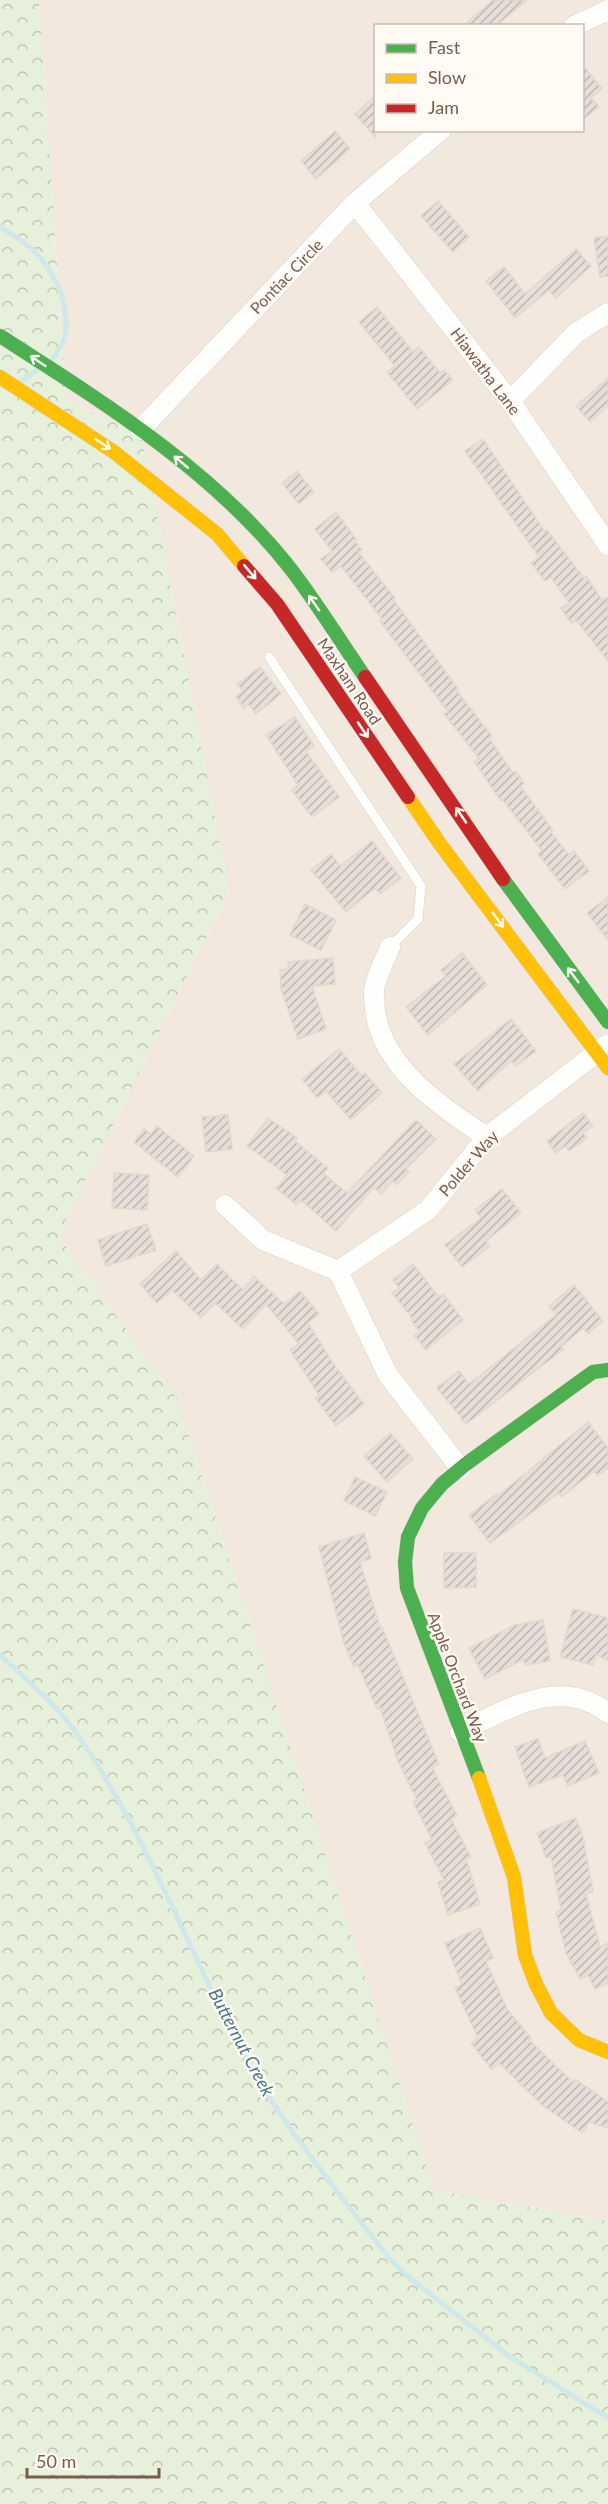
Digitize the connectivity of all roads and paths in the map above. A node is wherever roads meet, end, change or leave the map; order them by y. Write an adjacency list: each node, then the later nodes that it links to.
1 (608, 10): 2 (street)
2 (578, 24)
3 (439, 132): 4 (street, Pontiac Circle)
4 (355, 203): 8 (street, Hiawatha Lane); 9 (street, Pontiac Circle)
5 (608, 313): 8 (street)
6 (2, 337): 9 (main road, Maxham Road, one-way to 6)
7 (0, 377): 14 (main road, Maxham Road, one-way to 14)
8 (510, 401): 10 (street, Hiawatha Lane)
9 (140, 430): 13 (main road, Maxham Road, one-way to 9)
10 (608, 545)
11 (268, 657): 12 (lane)
12 (390, 947): 15 (street)
13 (608, 1022)
14 (604, 1055): 15 (street, Polder Way)
15 (487, 1137): 17 (street, Polder Way)
16 (225, 1205): 17 (street)
17 (338, 1271): 19 (street)
18 (608, 1370): 19 (main road, Apple Orchard Way)
19 (461, 1469): 21 (main road, Apple Orchard Way)
20 (608, 1713): 21 (street)
21 (460, 1732): 22 (main road, Apple Orchard Way)
22 (608, 2052)

